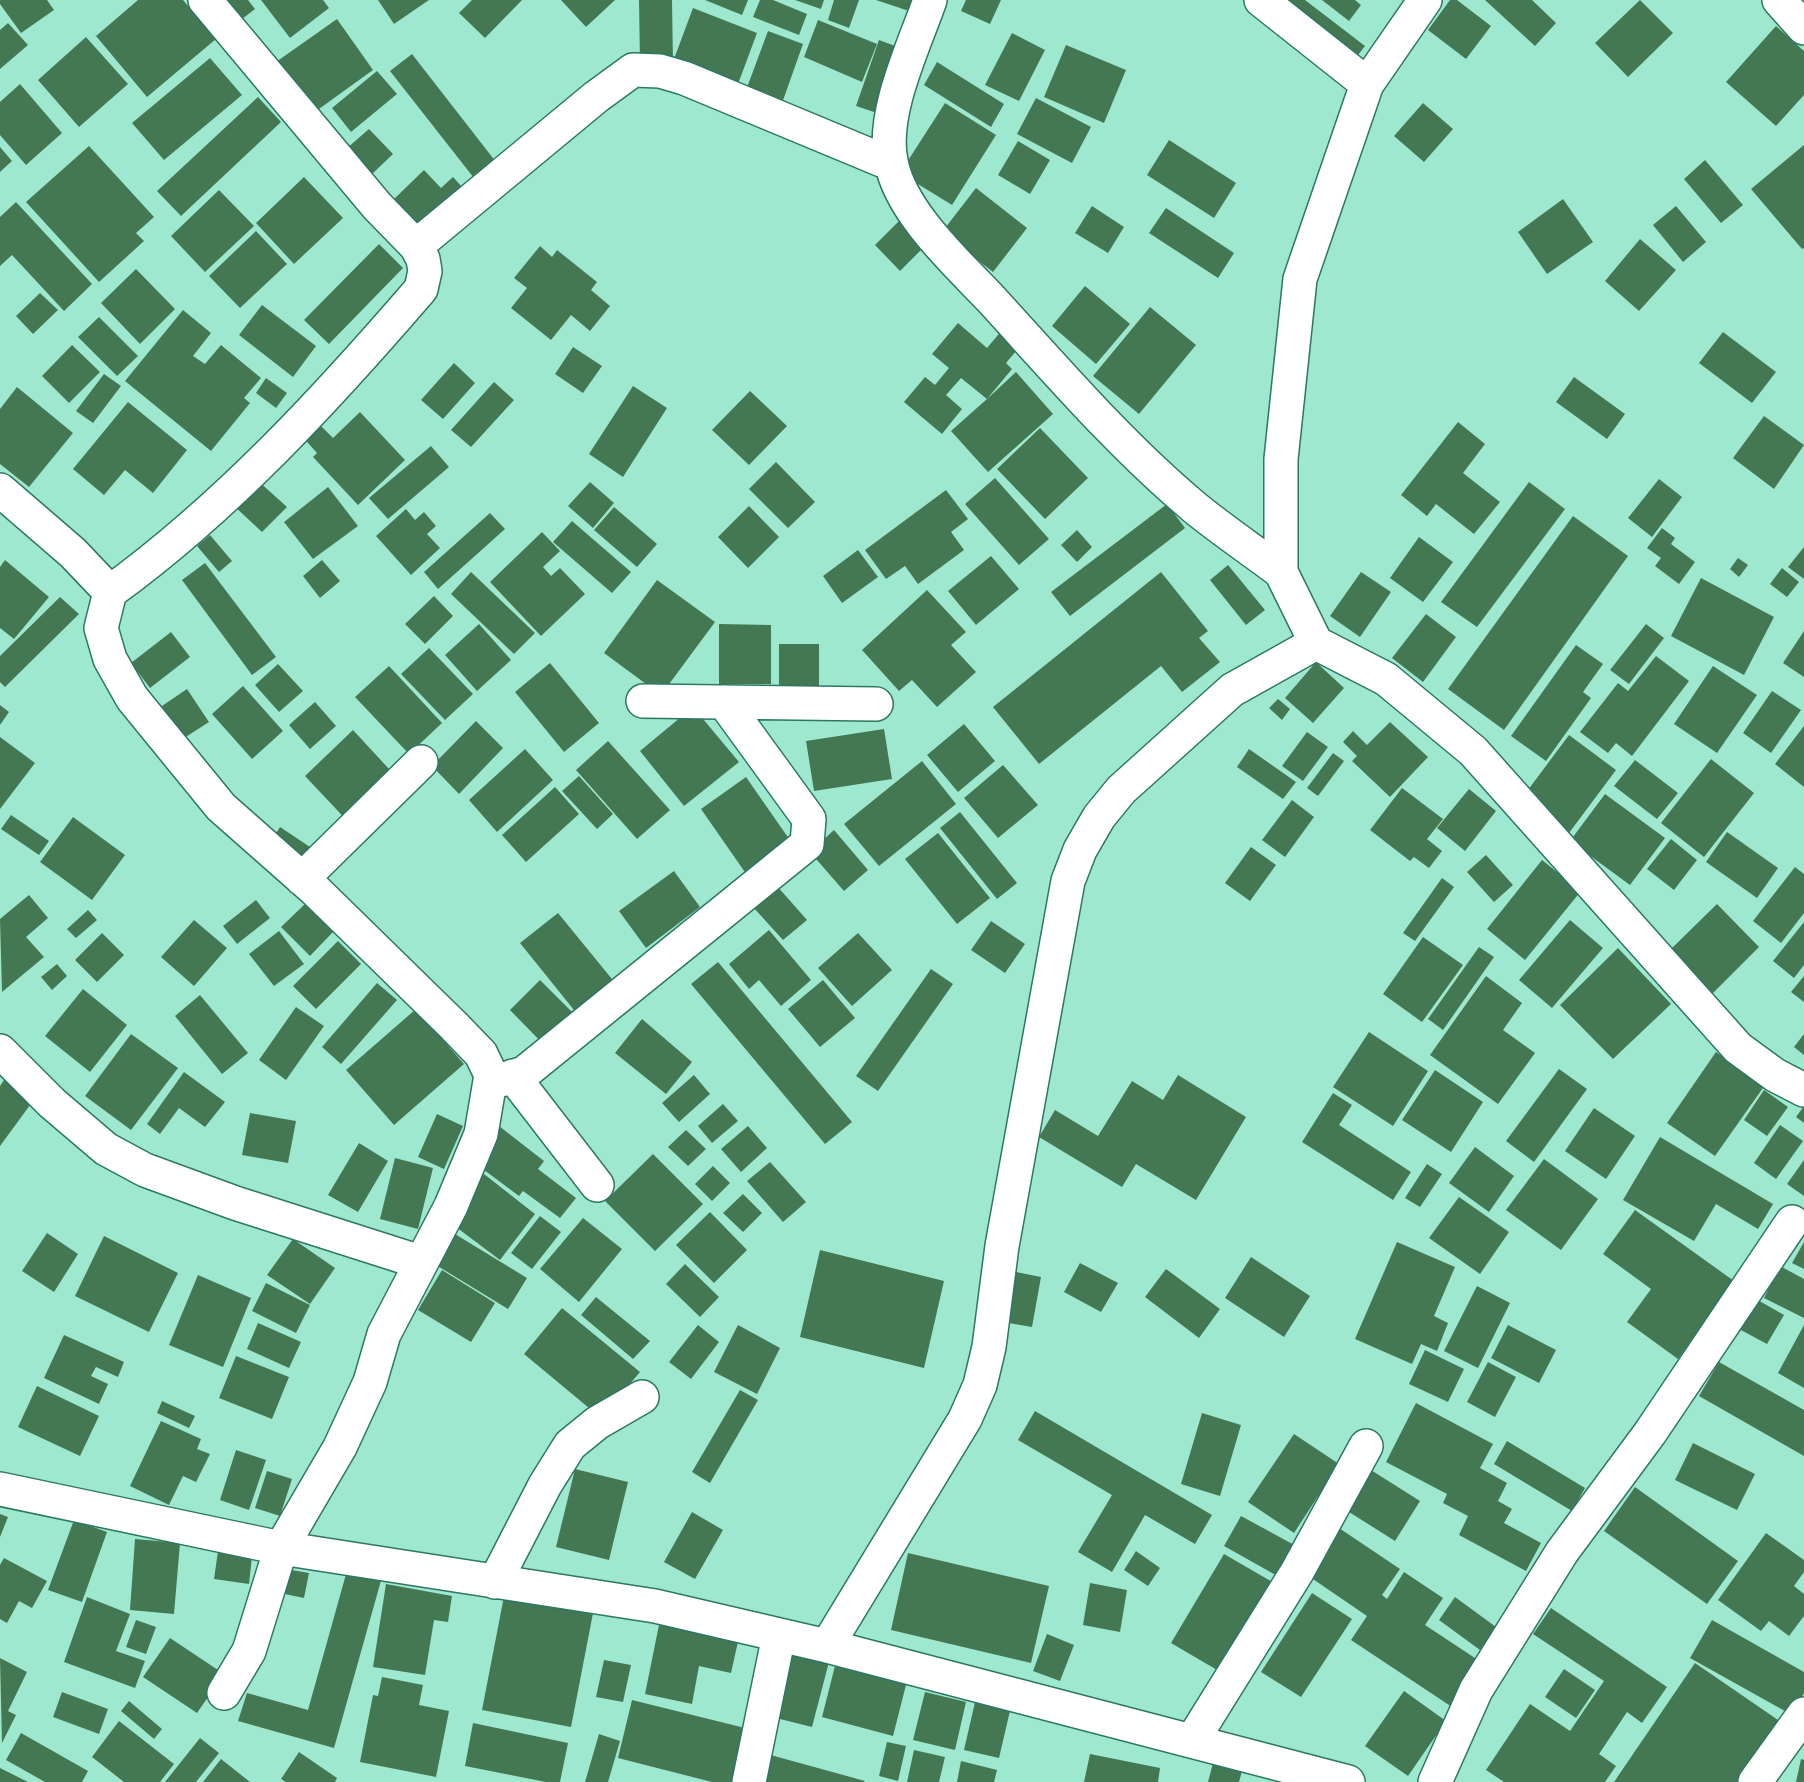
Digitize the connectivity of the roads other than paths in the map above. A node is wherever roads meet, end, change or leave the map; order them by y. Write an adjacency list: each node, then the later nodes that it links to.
1 (205, 0): 9 (street)
2 (930, 0): 8 (street)
3 (1261, 0): 7 (street)
4 (1425, 0): 7 (street)
5 (1779, 0): 6 (street)
6 (1804, 28)
7 (1367, 84): 11 (street)
8 (891, 164): 9 (street); 11 (street)
9 (416, 246): 12 (street)
10 (0, 490): 12 (street)
11 (1281, 572): 13 (street)
12 (110, 592): 18 (street)
13 (1316, 643): 21 (street); 31 (street)
14 (643, 701): 15 (street)
15 (724, 702): 16 (street); 20 (street)
16 (876, 704)
17 (421, 762): 18 (street)
18 (302, 879): 20 (street)
19 (2, 1058): 24 (street)
20 (502, 1079): 22 (street); 24 (street)
21 (1804, 1090)
22 (597, 1185)
23 (1792, 1222): 37 (street)
24 (420, 1262): 28 (street)
25 (642, 1397): 29 (street)
26 (1366, 1446): 34 (street)
27 (0, 1489): 28 (street)
28 (281, 1548): 29 (street); 32 (street)
29 (495, 1582): 30 (street)
30 (779, 1635): 31 (street); 35 (street)
31 (827, 1646): 34 (street)
32 (224, 1693)
33 (1804, 1714): 38 (street)
34 (1191, 1741): 36 (street)
35 (749, 1782)
36 (1348, 1782)
37 (1435, 1782)
38 (1755, 1782)

